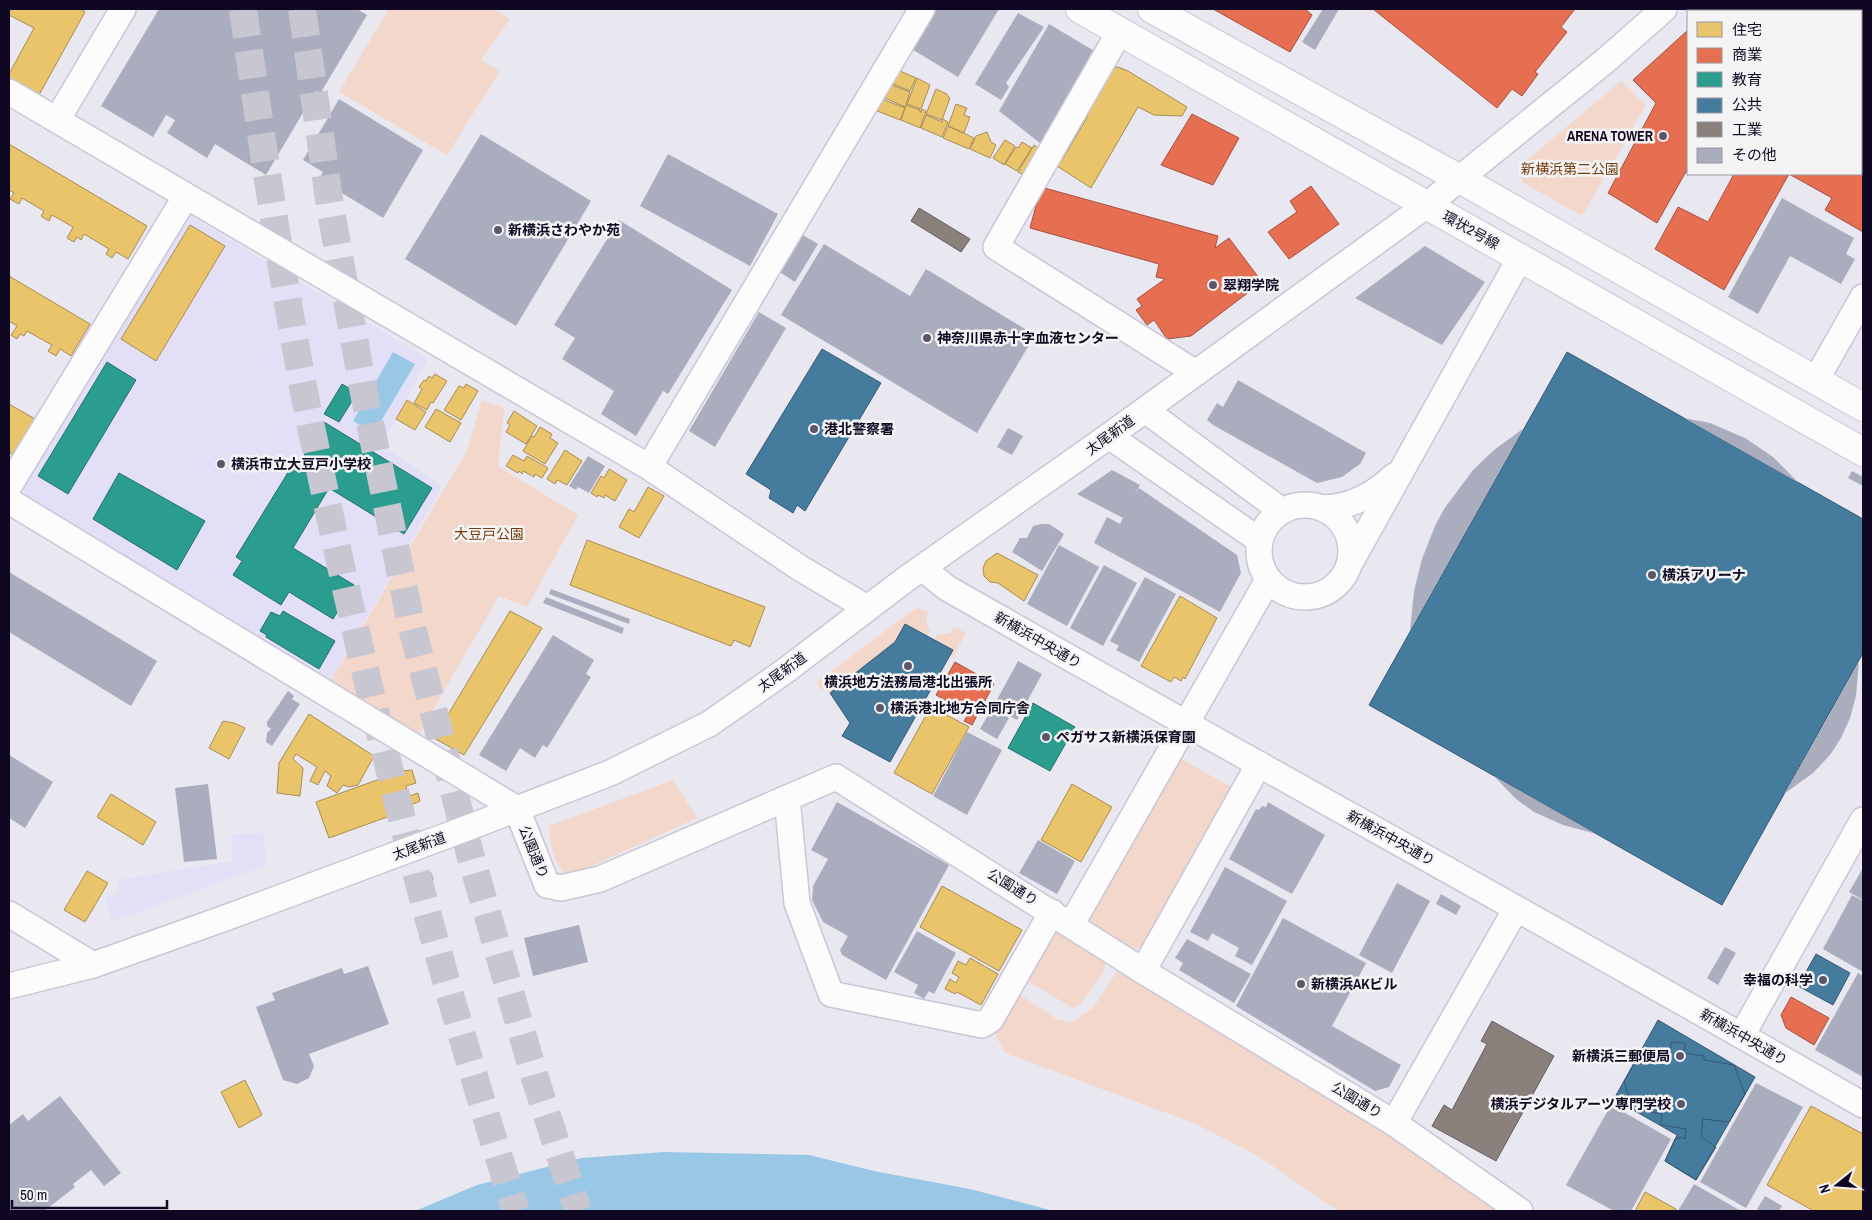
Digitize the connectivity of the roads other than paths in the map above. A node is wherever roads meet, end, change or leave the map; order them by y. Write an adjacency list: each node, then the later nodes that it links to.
1 (123, 9): 8 (street)
2 (922, 9): 20 (street)
3 (1080, 9): 6 (main road, 環状2号線)
4 (1152, 9): 9 (main road)
5 (1664, 9): 9 (street, 太尾新道)
6 (1120, 32): 11 (main road, 環状2号線); 14 (street)
7 (9, 92): 8 (street)
8 (57, 120): 10 (street)
9 (1460, 179): 11 (street, 太尾新道); 15 (main road)
10 (186, 196): 20 (street); 22 (street)
11 (1427, 205): 12 (main road, 環状2号線); 14 (street, 太尾新道)
12 (1520, 258): 19 (main road, 環状2号線); 21 (street)
13 (1863, 296): 15 (street)
14 (1196, 373): 17 (street, 太尾新道)
15 (1816, 380): 16 (main road)
16 (1863, 407)
17 (1145, 410): 18 (street, 太尾新道); 25 (street)
18 (1109, 436): 26 (street); 28 (street, 太尾新道)
19 (1863, 452)
20 (649, 467): 30 (street)
21 (1402, 470): 24 (street); 27 (street)
22 (9, 486)
23 (9, 501): 34 (street)
24 (1321, 508): 25 (street); 27 (street)
25 (1282, 511): 26 (street)
26 (1260, 540): 29 (street)
27 (1349, 565): 29 (street)
28 (922, 568): 30 (street, 太尾新道); 31 (street, 新横浜中央通り)
29 (1268, 580): 31 (street)
30 (867, 608): 34 (street, 太尾新道)
31 (1185, 724): 32 (street, 新横浜中央通り); 38 (street)
32 (1259, 764): 36 (street, 新横浜中央通り); 40 (street)
33 (787, 798): 34 (street, 公園通り); 38 (street, 公園通り); 38 (street)
34 (517, 809): 39 (street, 太尾新道)
35 (1863, 820): 42 (street)
36 (1516, 909): 42 (street, 新横浜中央通り); 44 (street)
37 (9, 914): 39 (street)
38 (1062, 918): 40 (street, 公園通り)
39 (93, 965): 41 (street, 太尾新道)
40 (1143, 971): 44 (street, 公園通り)
41 (9, 986)
42 (1742, 1035): 43 (street, 新横浜中央通り)
43 (1863, 1104)
44 (1394, 1122): 45 (street, 公園通り)
45 (1520, 1211)

